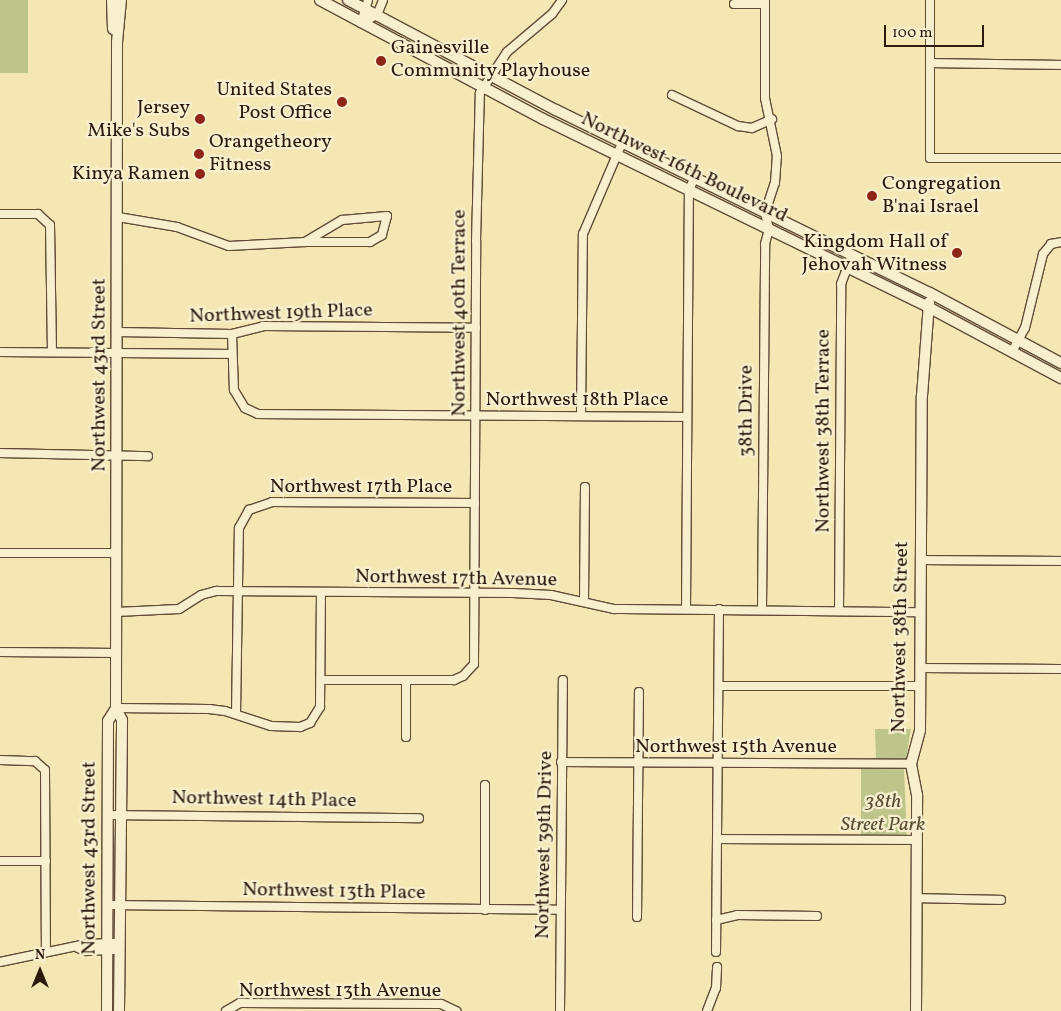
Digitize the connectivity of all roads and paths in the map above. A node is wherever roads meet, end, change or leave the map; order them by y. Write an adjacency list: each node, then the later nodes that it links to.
1 (112, 0): 13 (main road, Northwest 43rd Street)
2 (121, 0): 13 (main road, Northwest 43rd Street)
3 (320, 0): 12 (main road, Northwest 16th Boulevard)
4 (348, 0): 10 (main road, Northwest 16th Boulevard)
5 (383, 0): 11 (street)
6 (562, 0): 16 (street, Northwest 40th Terrace)
7 (930, 0): 14 (street)
8 (765, 2): 9 (street); 19 (street)
9 (734, 4)
10 (367, 5): 11 (main road, Northwest 16th Boulevard); 12 (street)
11 (377, 15): 12 (street); 16 (main road, Northwest 16th Boulevard)
12 (361, 23): 17 (main road, Northwest 16th Boulevard)
13 (117, 42): 27 (main road, Northwest 43rd Street)
14 (930, 64): 15 (street); 22 (street)
15 (1061, 65)
16 (491, 77): 17 (street, Northwest 40th Terrace); 20 (main road, Northwest 16th Boulevard)
17 (484, 87): 21 (main road, Northwest 16th Boulevard); 35 (street, Northwest 40th Terrace)
18 (672, 95): 19 (street)
19 (772, 119): 25 (street)
20 (622, 143): 21 (street); 23 (main road, Northwest 16th Boulevard)
21 (616, 155): 24 (main road, Northwest 16th Boulevard); 47 (street)
22 (1061, 158)
23 (694, 179): 24 (street); 25 (main road, Northwest 16th Boulevard)
24 (689, 190): 28 (main road, Northwest 16th Boulevard); 48 (street)
25 (765, 213): 28 (street, 38th Drive); 31 (main road, Northwest 16th Boulevard)
26 (0, 214): 40 (street)
27 (118, 217): 29 (street); 36 (main road, Northwest 43rd Street)
28 (769, 229): 32 (main road, Northwest 16th Boulevard); 64 (street, 38th Drive)
29 (306, 242): 29 (street)
30 (1061, 242): 38 (street)
31 (852, 255): 32 (street, Northwest 38th Terrace); 33 (main road, Northwest 16th Boulevard)
32 (848, 268): 34 (main road, Northwest 16th Boulevard); 65 (street, Northwest 38th Terrace)
33 (930, 293): 34 (main road, Northwest 38th Street); 38 (main road, Northwest 16th Boulevard)
34 (928, 307): 41 (main road, Northwest 16th Boulevard); 56 (main road, Northwest 38th Street)
35 (476, 328): 37 (street, Northwest 19th Place); 46 (street, Northwest 40th Terrace)
36 (117, 332): 37 (street, Northwest 19th Place); 42 (main road, Northwest 43rd Street)
37 (232, 334): 43 (street, Northwest 18th Place)
38 (1019, 341): 41 (street); 44 (main road, Northwest 16th Boulevard)
39 (0, 352): 40 (street, Northwest 19th Place)
40 (52, 352): 42 (street, Northwest 19th Place)
41 (1012, 352): 45 (main road, Northwest 16th Boulevard)
42 (117, 353): 43 (street, Northwest 19th Place); 50 (main road, Northwest 43rd Street)
43 (232, 354): 46 (street, Northwest 18th Place)
44 (1061, 364)
45 (1061, 378)
46 (476, 416): 47 (street, Northwest 18th Place); 53 (street, Northwest 40th Terrace)
47 (582, 416): 48 (street, Northwest 18th Place)
48 (687, 417): 62 (street)
49 (0, 453): 50 (street)
50 (117, 453): 51 (street); 55 (main road, Northwest 43rd Street)
51 (148, 456)
52 (586, 487): 61 (street)
53 (476, 503): 58 (street, Northwest 17th Place); 60 (street, Northwest 40th Terrace)
54 (0, 552): 55 (street)
55 (116, 553): 66 (main road, Northwest 43rd Street)
56 (920, 560): 57 (street); 67 (main road, Northwest 38th Street)
57 (1061, 561)
58 (239, 591): 59 (street, Northwest 17th Avenue); 66 (street, Northwest 17th Avenue); 79 (street)
59 (321, 592): 60 (street, Northwest 17th Avenue); 72 (street)
60 (475, 593): 61 (street, Northwest 17th Avenue); 74 (street, Northwest 40th Terrace)
61 (584, 601): 62 (street, Northwest 17th Avenue)
62 (686, 609): 63 (street, Northwest 17th Avenue)
63 (719, 609): 64 (street, Northwest 17th Avenue); 75 (street)
64 (762, 610): 65 (street, Northwest 17th Avenue)
65 (839, 610): 67 (street, Northwest 17th Avenue)
66 (116, 612): 69 (main road, Northwest 43rd Street)
67 (920, 612): 70 (main road, Northwest 38th Street)
68 (0, 652): 69 (street)
69 (116, 653): 78 (main road, Northwest 43rd Street)
70 (920, 668): 71 (street); 76 (main road, Northwest 38th Street)
71 (1061, 669)
72 (321, 680): 74 (street); 79 (street)
73 (562, 680): 82 (street, Northwest 39th Drive)
74 (406, 681): 80 (street)
75 (719, 686): 76 (street); 84 (street)
76 (920, 686): 85 (main road, Northwest 38th Street)
77 (639, 692): 83 (street)
78 (116, 708): 79 (street); 87 (main road, Northwest 43rd Street); 88 (main road, Northwest 43rd Street)
79 (236, 714)
80 (406, 737)
81 (0, 760): 93 (street)
82 (561, 762): 83 (street, Northwest 15th Avenue); 99 (street, Northwest 39th Drive)
83 (638, 762): 84 (street, Northwest 15th Avenue); 101 (street)
84 (719, 763): 85 (street, Northwest 15th Avenue); 90 (street)
85 (911, 764): 91 (main road, Northwest 38th Street)
86 (485, 785): 98 (street)
87 (108, 815): 88 (street, Northwest 14th Place); 96 (main road, Northwest 43rd Street)
88 (121, 815): 89 (street, Northwest 14th Place); 97 (main road, Northwest 43rd Street)
89 (420, 818)
90 (718, 839): 91 (street); 102 (street)
91 (917, 840): 94 (main road, Northwest 38th Street)
92 (0, 861): 93 (street)
93 (46, 861): 105 (street)
94 (916, 898): 95 (street); 115 (main road, Northwest 38th Street)
95 (1001, 900)
96 (107, 905): 97 (street, Northwest 13th Place); 103 (main road, Northwest 43rd Street)
97 (119, 906): 98 (street, Northwest 13th Place); 104 (main road, Northwest 43rd Street)
98 (485, 910): 99 (street, Northwest 13th Place)
99 (559, 910): 113 (street, Northwest 39th Drive)
100 (817, 916): 102 (street)
101 (637, 917)
102 (716, 920): 106 (street)
103 (107, 947): 104 (street); 105 (street); 111 (main road, Northwest 43rd Street)
104 (119, 947): 112 (main road, Northwest 43rd Street)
105 (46, 951): 107 (street)
106 (716, 952)
107 (0, 962)
108 (717, 967): 114 (street)
109 (227, 1009): 110 (street, Northwest 13th Avenue)
110 (454, 1009)
111 (107, 1010): 112 (main road)
112 (119, 1010)
113 (560, 1011)
114 (708, 1011)
115 (916, 1011)

